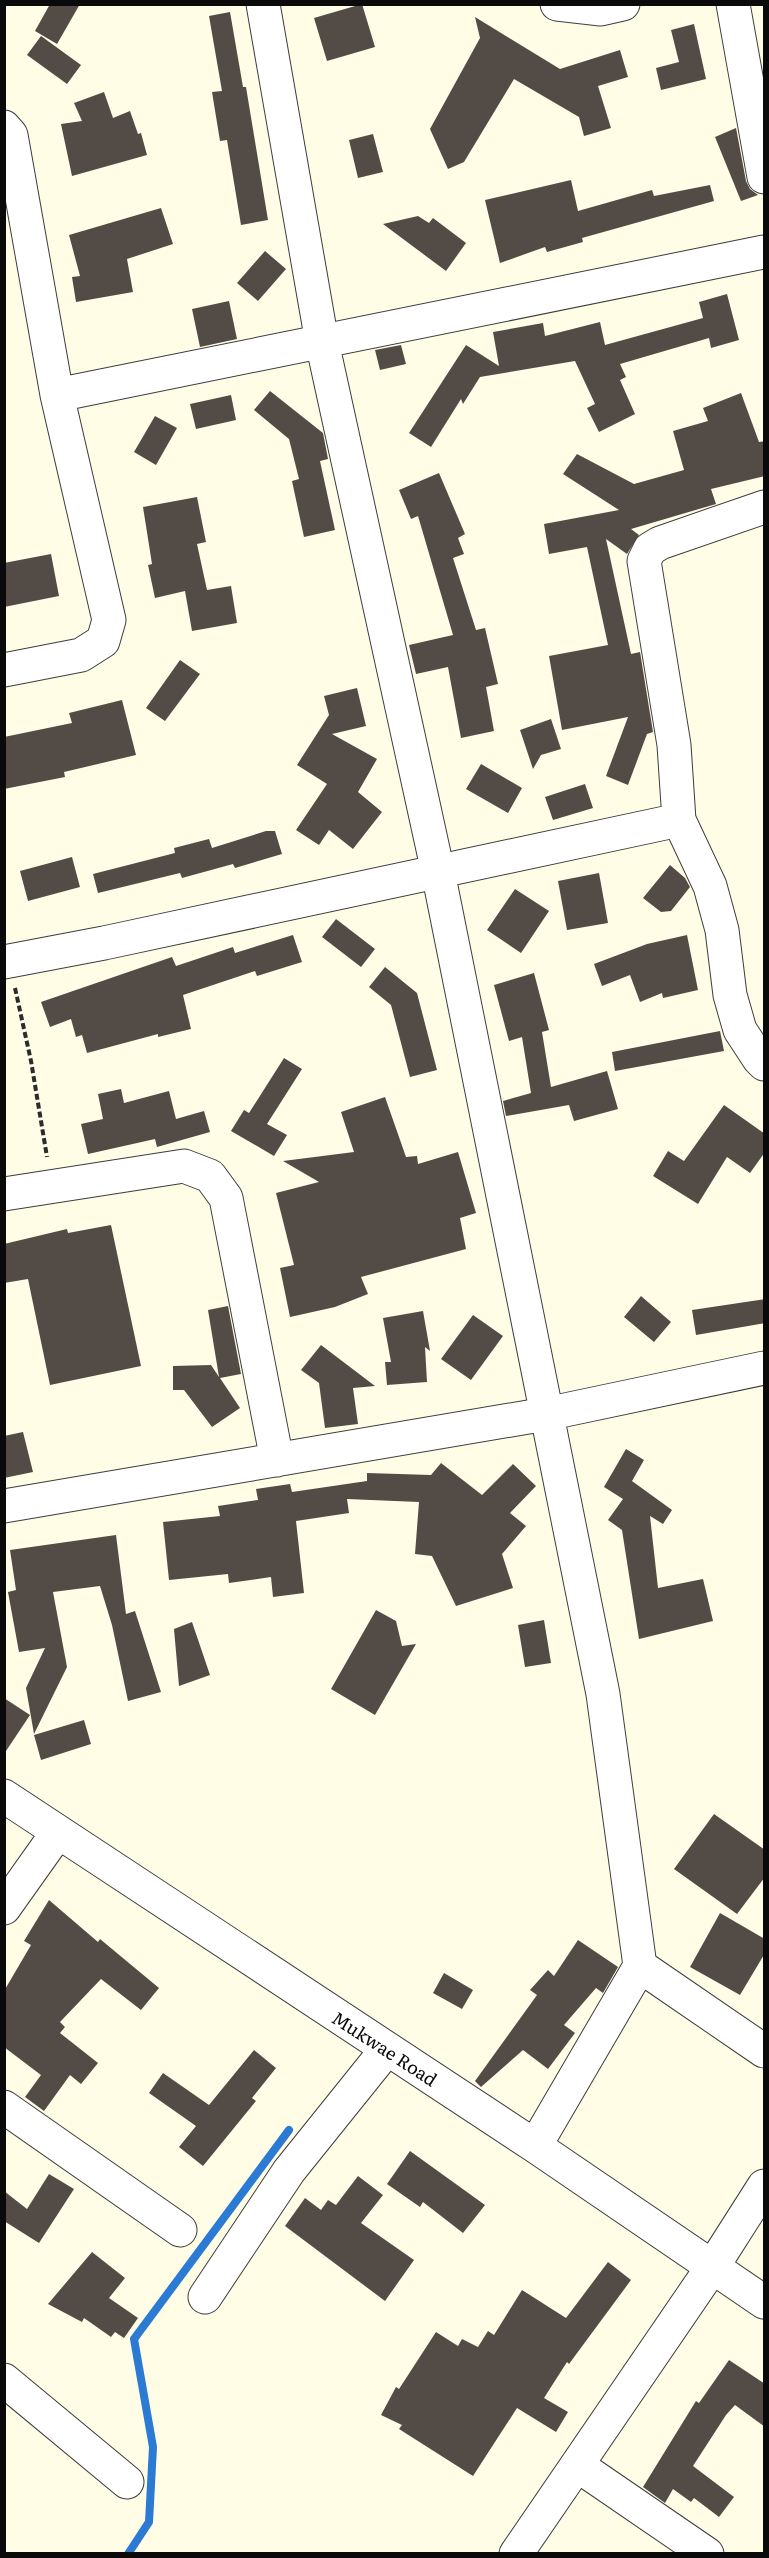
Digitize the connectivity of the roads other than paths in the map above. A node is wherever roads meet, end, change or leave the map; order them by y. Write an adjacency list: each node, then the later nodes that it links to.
1 (263, 4): 8 (street)
2 (557, 4): 3 (street)
3 (623, 4)
4 (733, 4): 6 (street)
5 (4, 127): 9 (street)
6 (765, 177)
7 (765, 252): 8 (street)
8 (322, 342): 9 (street); 13 (street)
9 (57, 395): 11 (street)
10 (765, 507): 12 (street)
11 (4, 670)
12 (679, 820): 13 (street); 15 (street)
13 (438, 872): 14 (street); 18 (street)
14 (6, 953)
15 (765, 1064)
16 (4, 1194): 19 (street)
17 (765, 1368): 18 (street)
18 (546, 1414): 19 (street); 24 (street)
19 (277, 1460): 20 (street)
20 (4, 1506)
21 (4, 1796): 22 (street, Mukwae Road)
22 (57, 1832): 23 (street); 25 (street, Mukwae Road)
23 (4, 1908)
24 (640, 1966): 26 (street); 28 (street)
25 (387, 2049): 28 (street, Mukwae Road); 32 (street)
26 (765, 2051)
27 (4, 2107): 30 (street)
28 (535, 2146): 31 (street, Mukwae Road)
29 (765, 2186): 31 (street)
30 (180, 2230)
31 (713, 2266): 33 (street, Mukwae Road); 35 (street)
32 (205, 2297)
33 (765, 2302)
34 (4, 2380): 36 (street)
35 (577, 2465): 37 (street); 38 (street)
36 (127, 2482)
37 (516, 2553)
38 (707, 2553)

